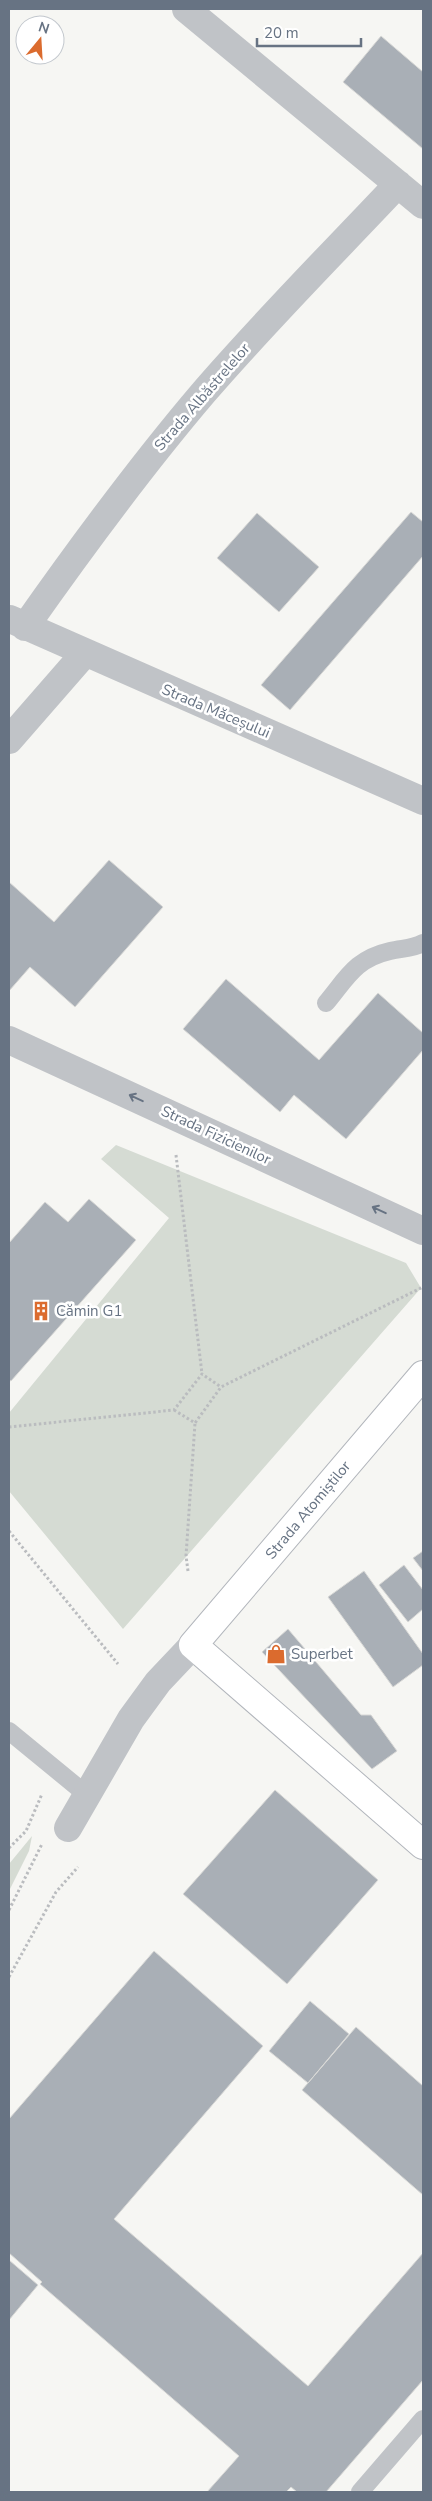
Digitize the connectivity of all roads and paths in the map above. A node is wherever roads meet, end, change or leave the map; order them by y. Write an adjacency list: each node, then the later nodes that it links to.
1 (186, 9): 2 (street)
2 (398, 184): 3 (street); 4 (street, Strada Albăstrelelor)
3 (423, 205)
4 (17, 623): 5 (street, Strada Măceșului)
5 (84, 654): 6 (street); 7 (street, Strada Măceșului)
6 (9, 740)
7 (423, 800)
8 (423, 943): 9 (lane)
9 (326, 1003)
10 (9, 1040): 12 (street, Strada Fizicienilor, one-way to 10)
11 (176, 1155): 14 (path)
12 (423, 1231)
13 (423, 1286): 16 (path)
14 (202, 1374): 16 (path); 17 (path)
15 (423, 1375): 22 (main road, Strada Atomiștilor)
16 (221, 1387): 18 (path)
17 (174, 1410): 18 (path); 19 (path)
18 (195, 1423): 21 (path)
19 (9, 1427)
20 (9, 1531): 23 (path)
21 (188, 1571)
22 (193, 1644): 26 (street, Strada Atomiștilor); 28 (main road)
23 (118, 1664)
24 (9, 1731): 25 (lane)
25 (54, 1768): 26 (lane); 29 (path)
26 (87, 1795): 27 (street, Strada Atomiștilor)
27 (68, 1828)
28 (423, 1845)
29 (9, 1848)
30 (78, 1867): 31 (path)
31 (9, 1977)
32 (423, 2419): 33 (lane)
33 (360, 2492)

